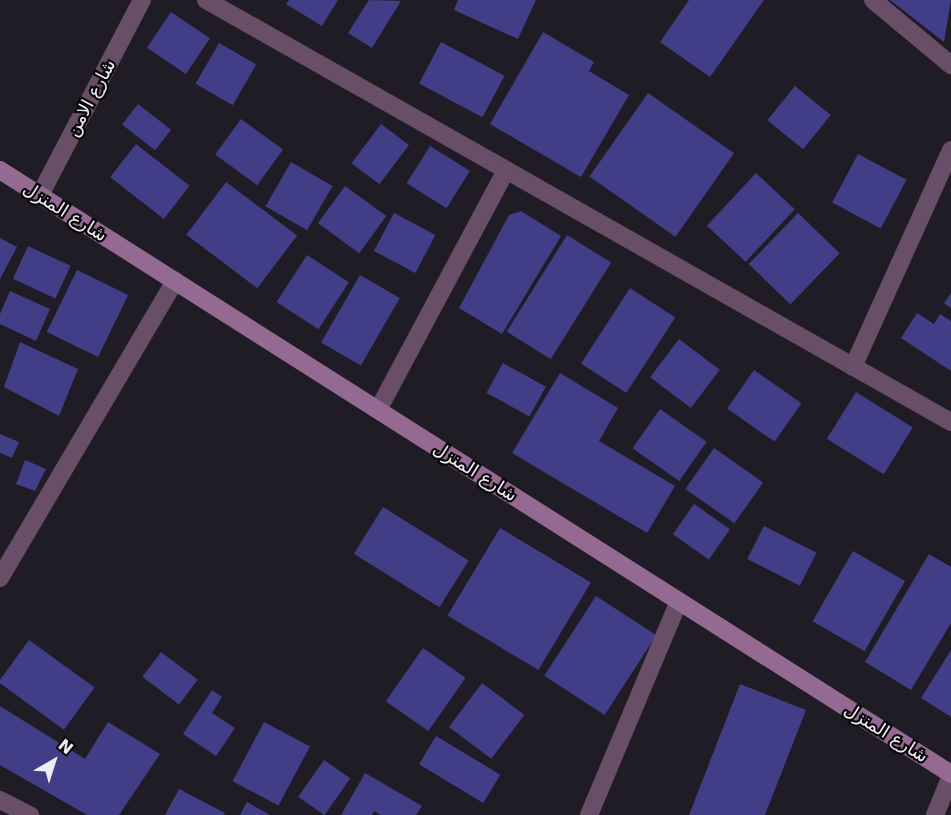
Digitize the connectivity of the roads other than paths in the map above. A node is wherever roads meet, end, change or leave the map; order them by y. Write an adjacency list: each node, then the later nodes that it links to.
1 (142, 0): 8 (street, شارع الامن)
2 (206, 0): 7 (street)
3 (873, 0): 4 (street)
4 (951, 65)
5 (951, 150): 10 (street)
6 (0, 170): 8 (street, شارع المنزل)
7 (506, 170): 10 (street); 11 (street)
8 (40, 195): 9 (street, شارع المنزل)
9 (175, 281): 11 (street, شارع المنزل); 13 (street)
10 (853, 367): 12 (street)
11 (378, 410): 14 (street, شارع المنزل)
12 (951, 422)
13 (0, 578)
14 (679, 601): 15 (street, شارع المنزل); 18 (street)
15 (951, 775): 19 (street)
16 (0, 800): 17 (street)
17 (30, 815)
18 (589, 815)
19 (935, 815)

